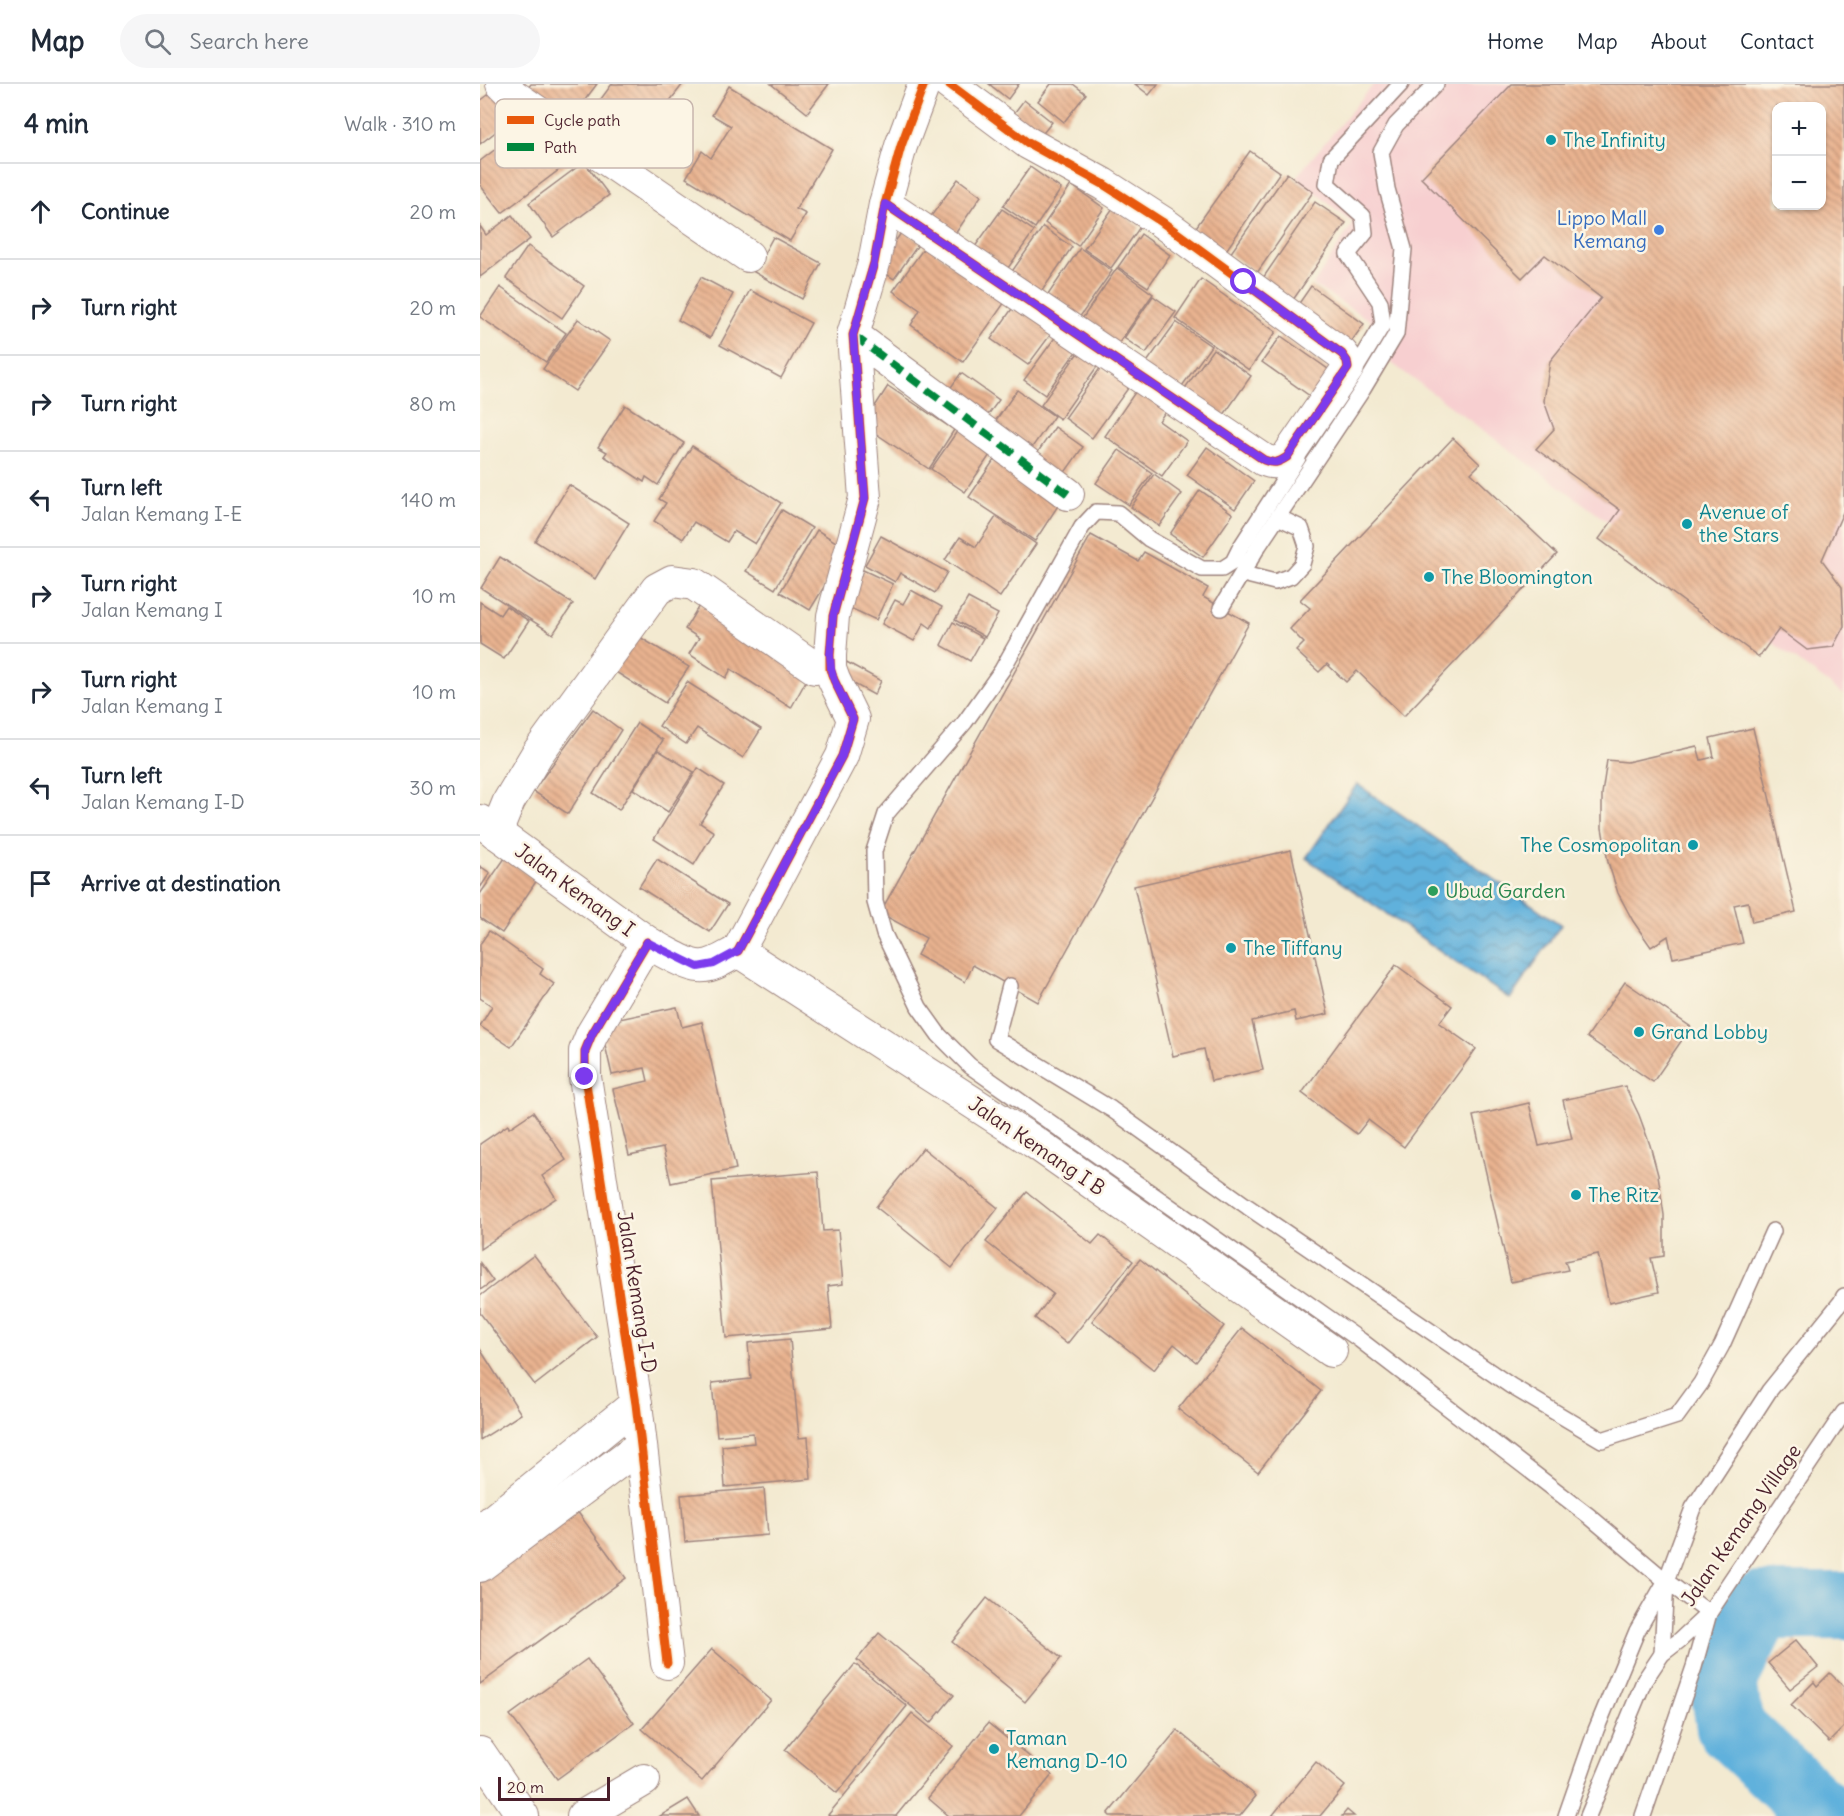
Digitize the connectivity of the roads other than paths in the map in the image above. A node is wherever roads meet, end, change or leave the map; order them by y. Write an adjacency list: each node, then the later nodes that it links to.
1 (501, 84): 6 (street)
2 (924, 84): 8 (street)
3 (949, 84): 8 (street)
4 (1401, 84): 28 (lane)
5 (1436, 84): 12 (lane)
6 (520, 99)
7 (620, 168): 9 (street)
8 (885, 204): 10 (street)
9 (748, 256)
10 (853, 335): 11 (street); 18 (street)
11 (1068, 494)
12 (1278, 517): 13 (lane); 13 (lane)
13 (1243, 574): 14 (lane)
14 (1221, 608)
15 (815, 668): 16 (street)
16 (488, 827): 17 (street, Jalan Kemang I)
17 (647, 942): 18 (street, Jalan Kemang I); 23 (street, Jalan Kemang I-D)
18 (738, 951): 22 (street, Jalan Kemang I B)
19 (1010, 986): 20 (lane)
20 (1773, 1231)
21 (1844, 1296): 28 (lane, Jalan Kemang Village)
22 (1331, 1351)
23 (636, 1404): 25 (street, Jalan Kemang I-D); 26 (street)
24 (1844, 1412): 29 (lane, Jalan Kemang Village)
25 (640, 1446): 27 (street); 31 (street, Jalan Kemang I-D)
26 (480, 1531)
27 (480, 1566)
28 (1666, 1581): 29 (lane); 30 (lane, Jalan Kemang Village); 36 (lane)
29 (1709, 1613): 30 (lane, Jalan Kemang Village); 38 (lane)
30 (1662, 1654): 37 (lane, Jalan Kemang Village)
31 (667, 1663)
32 (480, 1753): 34 (street)
33 (644, 1780): 35 (street)
34 (523, 1816)
35 (583, 1816)
36 (1566, 1816)
37 (1588, 1816)
38 (1643, 1816)

